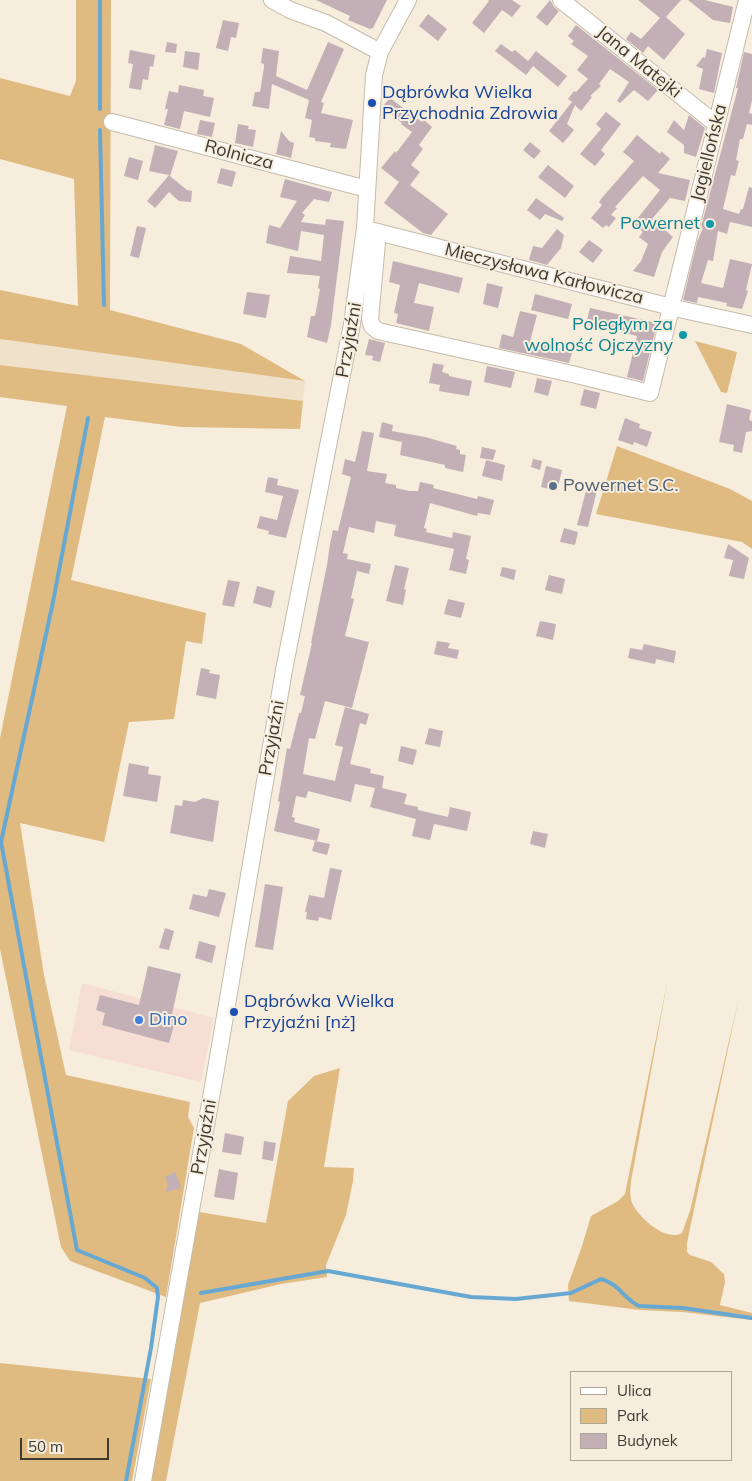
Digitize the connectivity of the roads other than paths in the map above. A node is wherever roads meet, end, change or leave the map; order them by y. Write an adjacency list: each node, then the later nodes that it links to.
1 (272, 0): 5 (street)
2 (408, 0): 5 (street, Przyjaźni)
3 (561, 0): 7 (street, Jana Matejki)
4 (746, 0): 7 (street, Jagiellońska)
5 (380, 52): 8 (street, Przyjaźni)
6 (112, 122): 8 (street, Rolnicza)
7 (716, 124): 10 (street, Jagiellońska)
8 (367, 189): 9 (street, Przyjaźni)
9 (372, 230): 10 (street, Mieczysława Karłowicza); 10 (street, Jagiellońska); 12 (street, Przyjaźni)
10 (671, 306): 11 (street, Mieczysława Karłowicza)
11 (752, 325)
12 (143, 1481)

